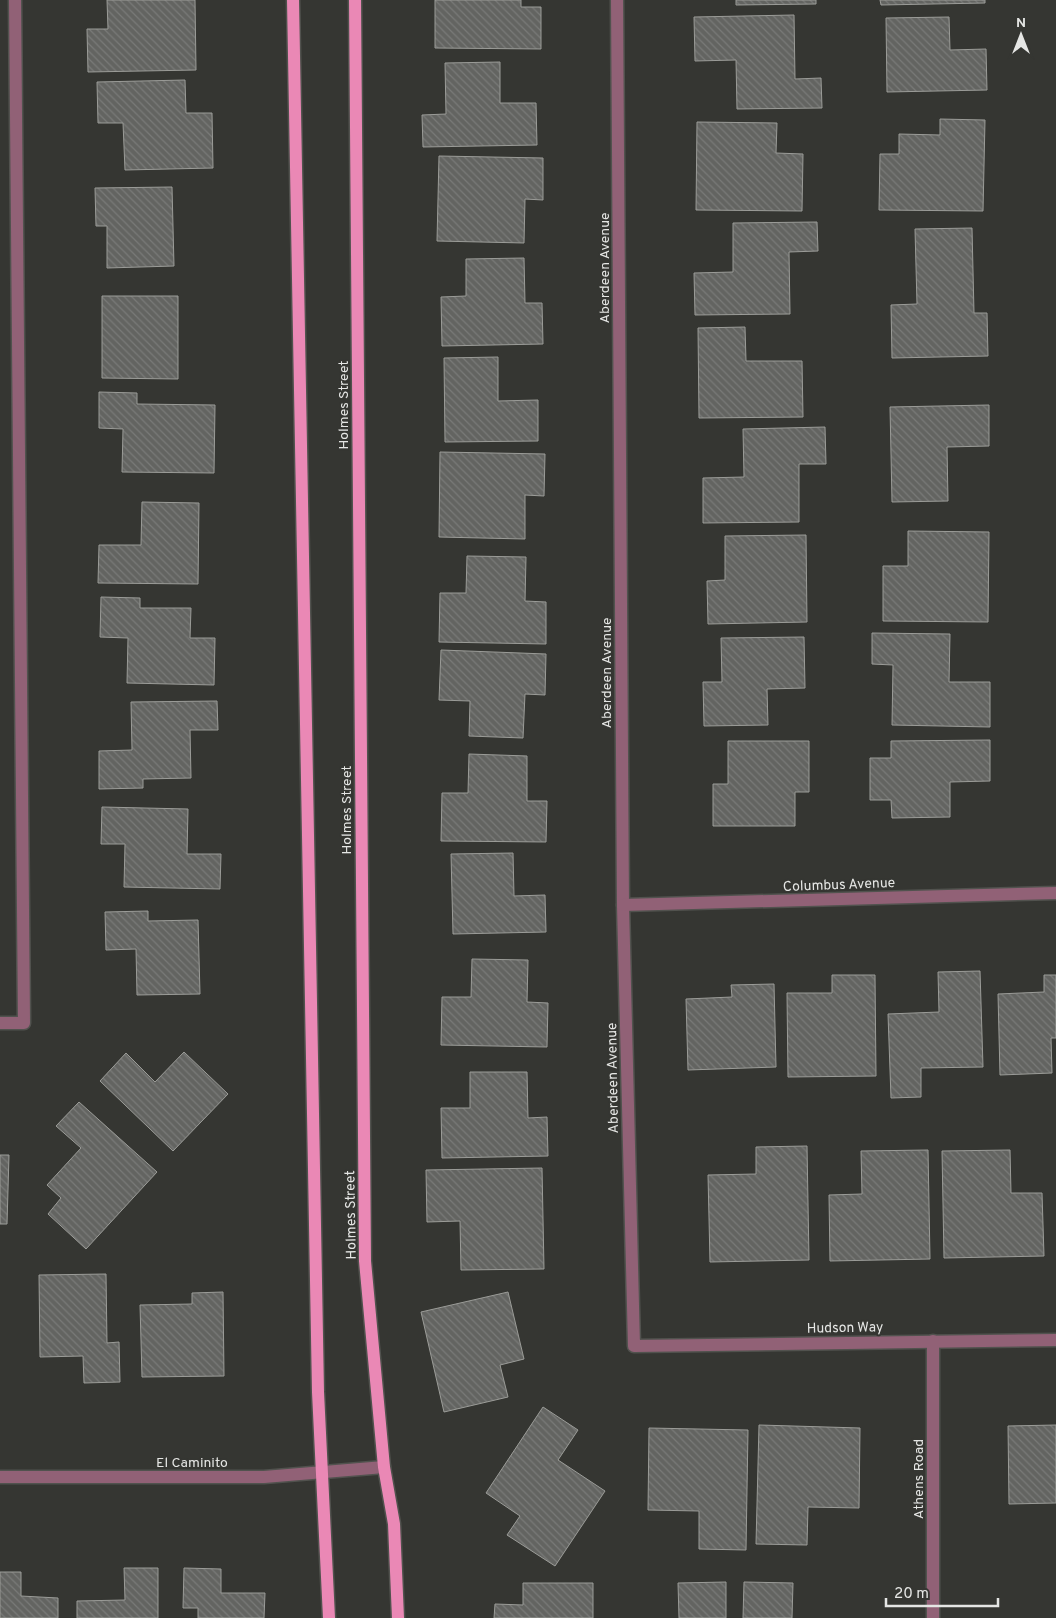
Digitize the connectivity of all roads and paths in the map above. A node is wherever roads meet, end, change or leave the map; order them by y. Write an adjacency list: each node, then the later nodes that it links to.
1 (15, 0): 7 (street)
2 (292, 0): 12 (main road)
3 (355, 0): 11 (main road, Holmes Street)
4 (618, 0): 6 (street, Aberdeen Avenue)
5 (1056, 893): 6 (street, Columbus Avenue)
6 (622, 905): 10 (street, Aberdeen Avenue)
7 (0, 1024)
8 (933, 1340): 9 (street, Hudson Way); 10 (street, Hudson Way); 16 (street, Athens Road)
9 (1056, 1340)
10 (634, 1346)
11 (384, 1467): 12 (street, El Caminito); 15 (main road, Holmes Street)
12 (322, 1474): 13 (street, El Caminito); 14 (main road)
13 (0, 1477)
14 (329, 1618)
15 (398, 1618)
16 (933, 1618)

